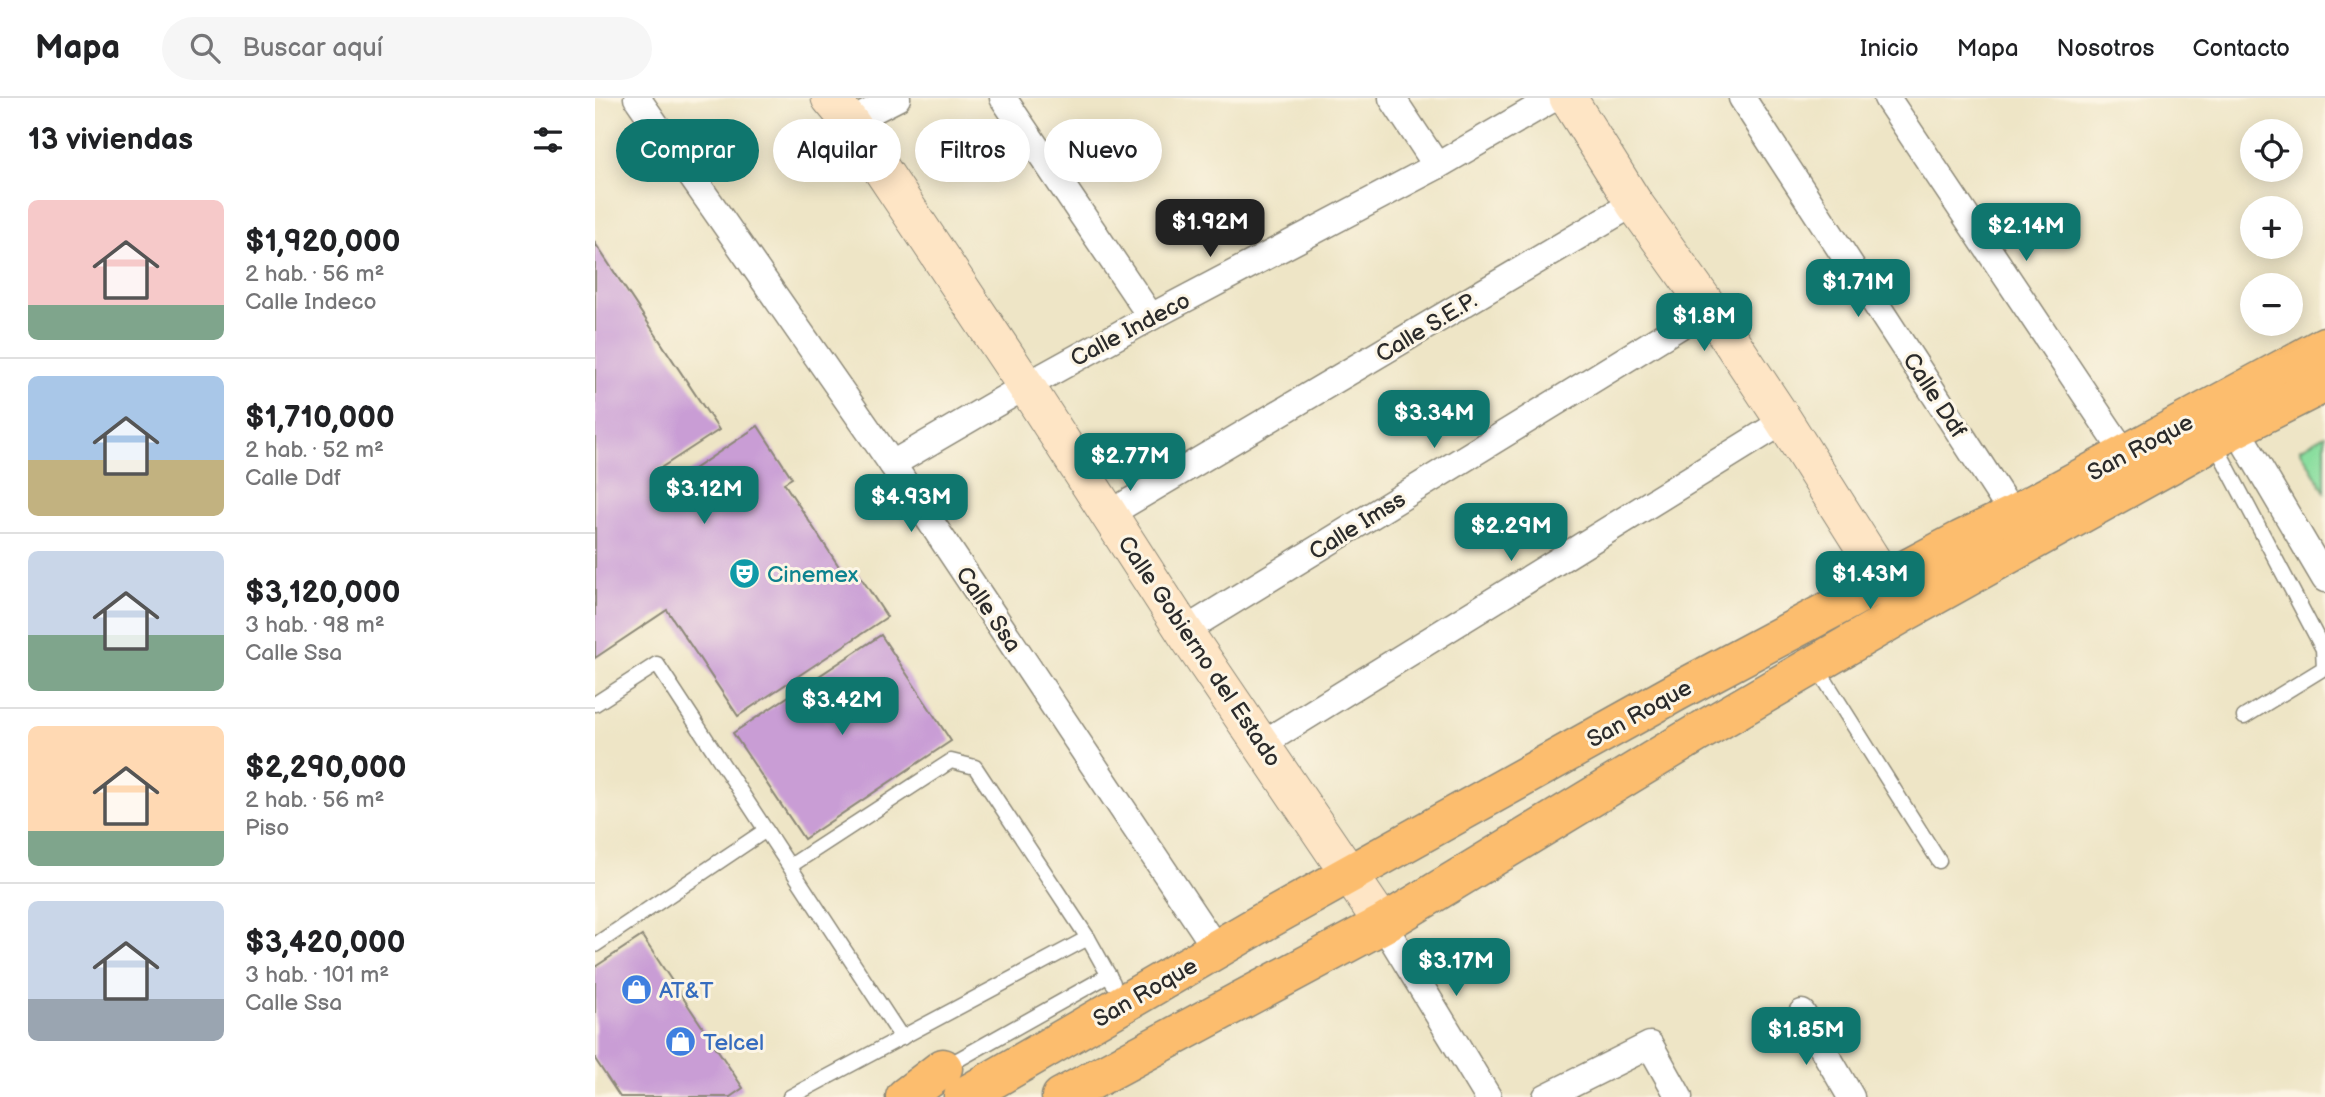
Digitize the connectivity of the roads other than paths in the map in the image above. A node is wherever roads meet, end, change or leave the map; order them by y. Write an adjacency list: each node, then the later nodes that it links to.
1 (897, 98): 9 (street)
2 (1003, 98): 13 (street)
3 (1392, 98): 10 (street)
4 (1554, 98): 10 (street, Calle Indeco)
5 (1568, 98): 11 (street)
6 (1742, 98): 22 (street, Calle Ddf)
7 (1887, 98): 19 (street)
8 (643, 100): 20 (street, Calle Ssa)
9 (840, 110): 16 (street, Calle Gobierno del Estado)
10 (1437, 166): 13 (street, Calle Indeco)
11 (1634, 204): 12 (street); 21 (street, Calle S.E.P.)
12 (1709, 308): 17 (street); 26 (street, Calle Imss)
13 (1151, 317): 16 (street, Calle Indeco)
14 (2325, 346): 19 (main road, San Roque)
15 (2325, 383): 18 (main road, San Roque)
16 (1026, 386): 20 (street, Calle Indeco); 21 (street, Calle Gobierno del Estado)
17 (1784, 421): 24 (street); 30 (street)
18 (2224, 434): 23 (street); 25 (main road, San Roque); 29 (lane)
19 (2125, 454): 22 (main road, San Roque)
20 (892, 464): 38 (street, Calle Ssa)
21 (1109, 514): 26 (street, Calle Gobierno del Estado)
22 (2013, 515): 24 (main road, San Roque)
23 (2325, 579)
24 (1885, 580): 25 (street); 34 (main road, San Roque)
25 (1905, 612): 27 (main road, San Roque)
26 (1184, 631): 30 (street, Calle Gobierno del Estado)
27 (1816, 666): 32 (lane); 35 (main road, San Roque)
28 (595, 704): 31 (lane)
29 (2244, 717)
30 (1262, 744): 34 (street, Calle Gobierno del Estado)
31 (766, 830): 33 (lane); 37 (lane)
32 (1939, 861)
33 (790, 866): 36 (lane); 41 (lane)
34 (1349, 874): 35 (street, Calle Gobierno del Estado); 38 (main road, San Roque)
35 (1383, 924): 43 (main road, San Roque); 47 (street)
36 (1088, 938): 39 (lane); 41 (lane)
37 (595, 945)
38 (1217, 950): 39 (main road, San Roque)
39 (1117, 990): 42 (main road, San Roque)
40 (1802, 1013): 50 (street)
41 (902, 1038): 44 (lane)
42 (953, 1082): 45 (lane); 46 (main road, San Roque)
43 (1078, 1093)
44 (790, 1097)
45 (890, 1097)
46 (905, 1097)
47 (1488, 1097)
48 (1546, 1097): 49 (street)
49 (1679, 1097)
50 (1851, 1097)

